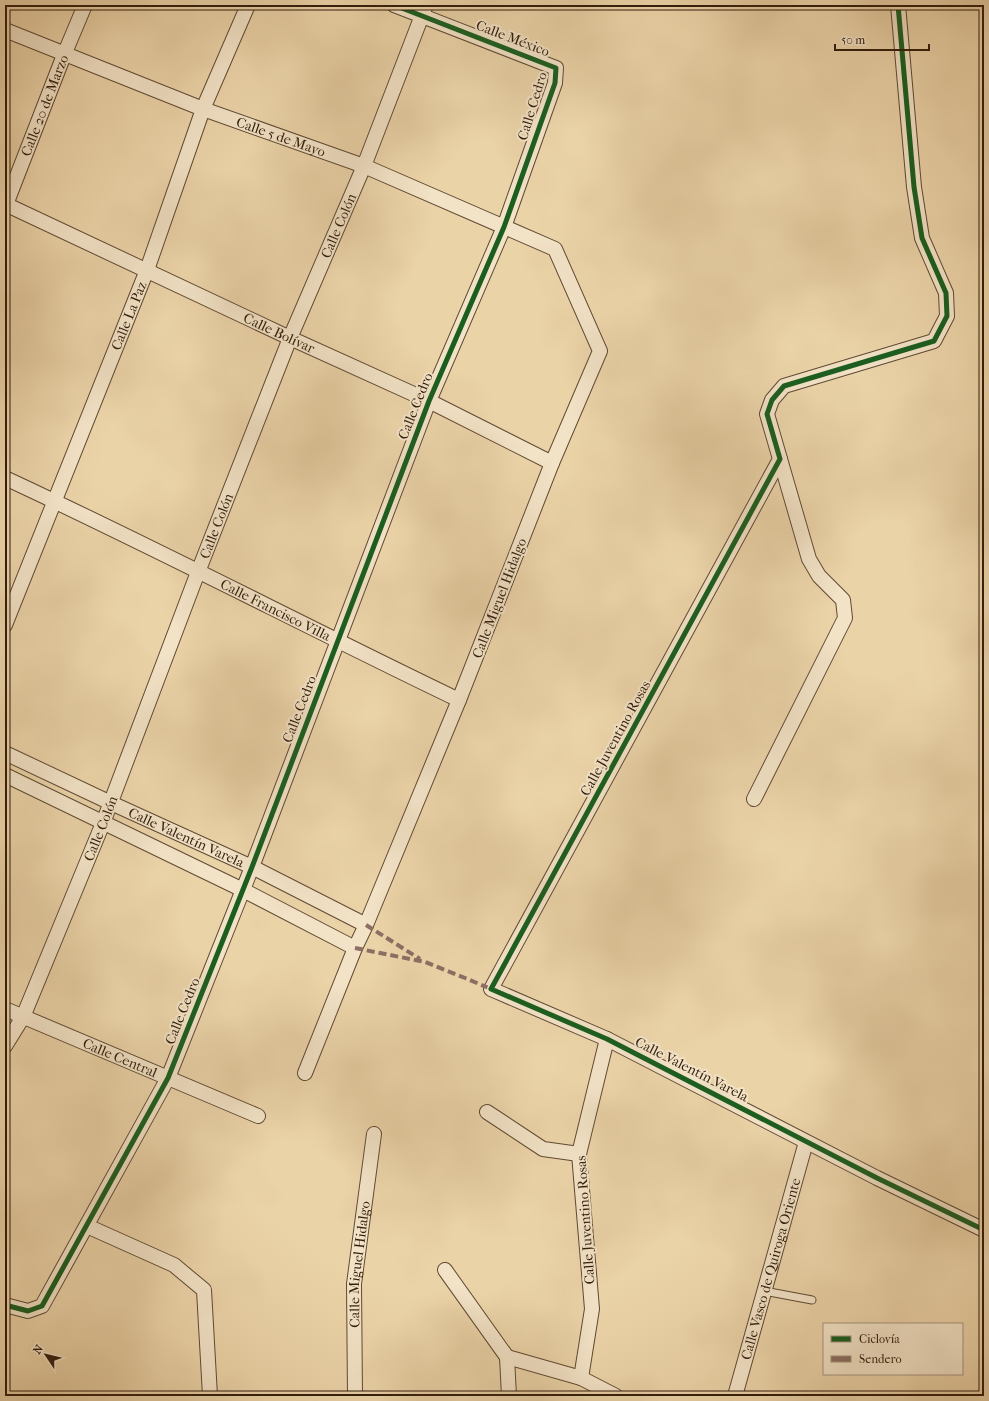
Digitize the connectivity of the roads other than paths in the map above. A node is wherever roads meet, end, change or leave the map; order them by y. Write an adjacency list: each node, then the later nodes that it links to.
1 (85, 5): 7 (street, Calle 20 de Marzo)
2 (248, 5): 9 (street, Calle La Paz)
3 (394, 5): 5 (street, Calle México)
4 (898, 5): 17 (street)
5 (424, 10): 8 (street, Calle México); 10 (street, Calle Colón)
6 (5, 30): 7 (street, Calle 5 de Mayo)
7 (64, 54): 9 (street, Calle 5 de Mayo); 11 (street, Calle 20 de Marzo)
8 (556, 68): 12 (street, Calle Cedro)
9 (203, 109): 10 (street, Calle 5 de Mayo); 14 (street, Calle La Paz)
10 (364, 166): 12 (street, Calle 5 de Mayo); 15 (street, Calle Colón)
11 (5, 206): 14 (street, Calle Bolívar)
12 (504, 227): 13 (street, Calle 5 de Mayo); 16 (street, Calle Cedro)
13 (555, 249): 18 (street, Calle Miguel Hidalgo)
14 (147, 270): 15 (street, Calle Bolívar); 20 (street, Calle La Paz)
15 (290, 338): 16 (street, Calle Bolívar); 21 (street, Calle Colón)
16 (429, 401): 18 (street, Calle Bolívar); 23 (street, Calle Cedro)
17 (780, 459): 27 (street); 34 (street, Calle Juventino Rosas)
18 (552, 463): 24 (street, Calle Miguel Hidalgo)
19 (5, 478): 20 (street, Calle Francisco Villa)
20 (54, 501): 21 (street, Calle Francisco Villa); 22 (street, Calle La Paz)
21 (198, 572): 23 (street, Calle Francisco Villa); 28 (street, Calle Colón)
22 (5, 625)
23 (338, 642): 24 (street, Calle Francisco Villa); 30 (street, Calle Cedro)
24 (459, 700): 32 (street, Calle Miguel Hidalgo)
25 (5, 753): 28 (street, Calle Valentín Varela)
26 (5, 775): 29 (street, Calle Valentín Varela)
27 (754, 799)
28 (111, 803): 29 (street, Calle Colón); 30 (street, Calle Valentín Varela)
29 (103, 823): 31 (street, Calle Valentín Varela); 36 (street, Calle Colón)
30 (252, 867): 31 (street, Calle Cedro); 32 (street, Calle Valentín Varela)
31 (243, 890): 33 (street, Calle Valentín Varela); 40 (street, Calle Cedro)
32 (366, 924): 33 (street, Calle Miguel Hidalgo)
33 (355, 948): 39 (street, Calle Miguel Hidalgo)
34 (491, 989): 37 (street, Calle Valentín Varela)
35 (5, 1009): 36 (street, Calle Central)
36 (23, 1017): 38 (street, Calle Colón); 40 (street, Calle Central)
37 (607, 1039): 44 (street, Calle Valentín Varela); 45 (street, Calle Juventino Rosas)
38 (5, 1046)
39 (305, 1073)
40 (168, 1078): 42 (street, Calle Central); 46 (street, Calle Cedro)
41 (487, 1112): 45 (street)
42 (258, 1116)
43 (374, 1134): 55 (street, Calle Miguel Hidalgo)
44 (806, 1142): 47 (street, Calle Valentín Varela); 49 (street, Calle Vasco de Quiroga Oriente)
45 (579, 1154): 53 (street, Calle Juventino Rosas)
46 (87, 1226): 51 (street, Calle Cedro); 54 (street)
47 (984, 1230)
48 (444, 1270): 52 (street)
49 (764, 1291): 50 (lane); 58 (street, Calle Vasco de Quiroga Oriente)
50 (812, 1300)
51 (5, 1305)
52 (507, 1357): 53 (street); 56 (street)
53 (581, 1378): 57 (street)
54 (210, 1396)
55 (355, 1396)
56 (509, 1396)
57 (616, 1396)
58 (735, 1396)

